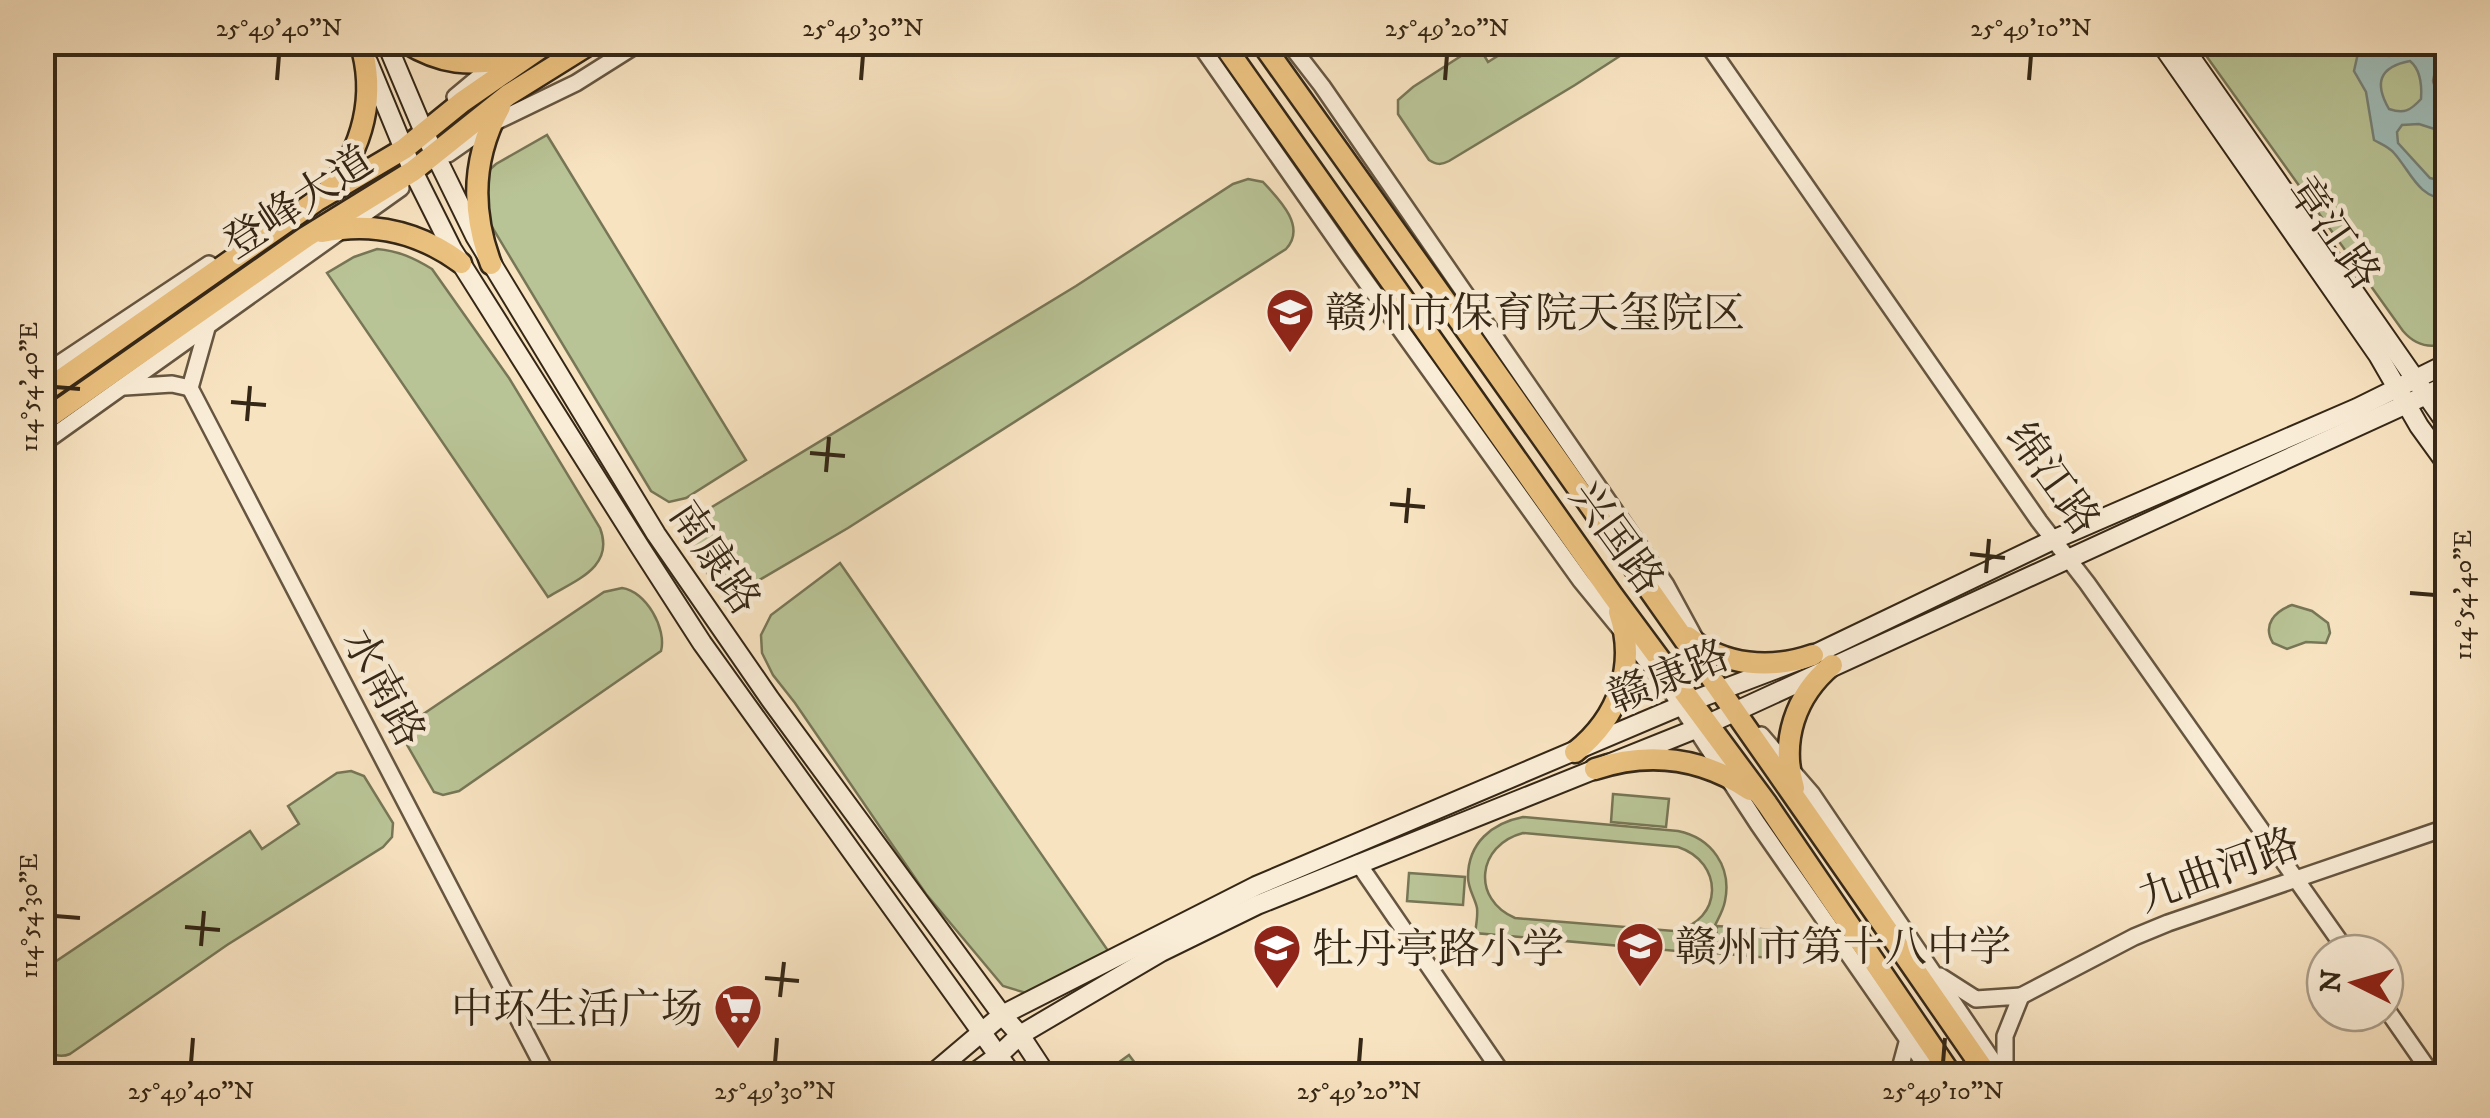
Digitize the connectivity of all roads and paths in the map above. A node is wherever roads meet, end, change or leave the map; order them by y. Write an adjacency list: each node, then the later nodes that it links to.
1 (360, 42): 19 (main road, 南康路); 22 (main road)
2 (386, 42): 18 (main road, 南康路)
3 (405, 42): 15 (main road)
4 (549, 42): 14 (main road, 登峰大道)
5 (592, 42): 16 (main road, 登峰大道)
6 (641, 42): 17 (street)
7 (1198, 42): 47 (street)
8 (1222, 42): 45 (main road, 兴国路)
9 (1262, 42): 46 (main road, 兴国路)
10 (1288, 42): 48 (street)
11 (1706, 42): 43 (street, 绵江路)
12 (2160, 42): 38 (main road, 章江路)
13 (2180, 42): 29 (main road, 章江路)
14 (525, 51): 15 (main road); 18 (main road, 登峰大道)
15 (496, 62): 18 (street)
16 (508, 95): 17 (main road); 20 (main road, 登峰大道)
17 (491, 124): 20 (street); 27 (main road)
18 (422, 129): 19 (main road, 登峰大道); 20 (main road, 南康路)
19 (402, 145): 21 (main road, 南康路); 22 (street); 23 (main road, 登峰大道)
20 (436, 158): 21 (main road, 登峰大道); 27 (main road, 南康路)
21 (414, 174): 24 (street); 25 (main road, 登峰大道); 26 (main road, 南康路)
22 (340, 175): 23 (main road); 31 (street)
23 (316, 201): 36 (main road, 登峰大道)
24 (347, 228): 25 (main road); 26 (main road); 28 (street)
25 (306, 237): 39 (main road, 登峰大道)
26 (460, 263): 68 (main road, 南康路)
27 (491, 264): 67 (main road, 南康路)
28 (207, 328): 34 (street); 35 (street)
29 (2390, 344): 30 (main road); 32 (main road, 章江路)
30 (2448, 362): 32 (main road, 赣康路)
31 (42, 375)
32 (2415, 380): 37 (main road, 章江路); 38 (main road, 赣康路)
33 (2448, 385): 37 (main road, 赣康路)
34 (125, 387): 35 (street); 41 (street)
35 (190, 388): 75 (street, 水南路)
36 (42, 393)
37 (2426, 396): 38 (main road, 赣康路); 40 (main road, 章江路)
38 (2402, 397): 42 (main road, 章江路); 43 (main road, 赣康路); 44 (main road, 赣康路)
39 (42, 422)
40 (2448, 426)
41 (42, 444)
42 (2448, 466)
43 (2055, 539): 44 (street, 绵江路); 49 (main road, 赣康路)
44 (2069, 559): 50 (main road, 赣康路); 63 (street, 绵江路)
45 (1613, 596): 47 (main road); 52 (main road, 兴国路)
46 (1662, 610): 48 (main road); 51 (main road, 兴国路)
47 (1626, 635): 52 (street); 55 (main road)
48 (1698, 645): 49 (main road); 51 (street)
49 (1813, 655): 51 (main road, 赣康路)
50 (1832, 666): 53 (main road, 赣康路); 56 (main road)
51 (1723, 689): 52 (main road, 赣康路); 53 (main road, 兴国路)
52 (1687, 704): 54 (main road, 兴国路); 55 (main road, 赣康路)
53 (1739, 710): 54 (main road, 赣康路); 56 (street); 60 (main road, 兴国路)
54 (1702, 726): 57 (main road, 赣康路); 58 (street); 59 (main road, 兴国路)
55 (1576, 752): 67 (main road, 赣康路)
56 (1789, 768): 60 (main road); 65 (street)
57 (1594, 769): 58 (main road); 62 (main road, 赣康路)
58 (1724, 774): 59 (main road); 71 (street)
59 (1767, 804): 83 (main road, 兴国路)
60 (1801, 804): 84 (main road, 兴国路)
61 (2448, 826): 63 (street, 九曲河路)
62 (1358, 863): 70 (main road, 赣康路); 80 (street)
63 (2296, 877): 64 (street, 绵江路); 66 (street, 九曲河路)
64 (2334, 933)
65 (1932, 971): 66 (street); 85 (street)
66 (2021, 996): 85 (street)
67 (1002, 1014): 68 (main road, 赣康路); 70 (main road, 南康路)
68 (984, 1032): 72 (main road, 南康路); 76 (main road, 赣康路)
69 (2403, 1033): 86 (street)
70 (1020, 1035): 72 (main road, 赣康路); 79 (main road, 南康路)
71 (1908, 1040): 81 (street); 82 (street)
72 (999, 1055): 77 (main road, 赣康路); 78 (main road, 南康路)
73 (42, 1064): 74 (main road)
74 (48, 1076)
75 (548, 1076)
76 (930, 1076)
77 (970, 1076)
78 (1013, 1076)
79 (1048, 1076)
80 (1504, 1076)
81 (1898, 1076)
82 (1932, 1076)
83 (1952, 1076)
84 (1988, 1076)
85 (2004, 1076)
86 (2433, 1076)

